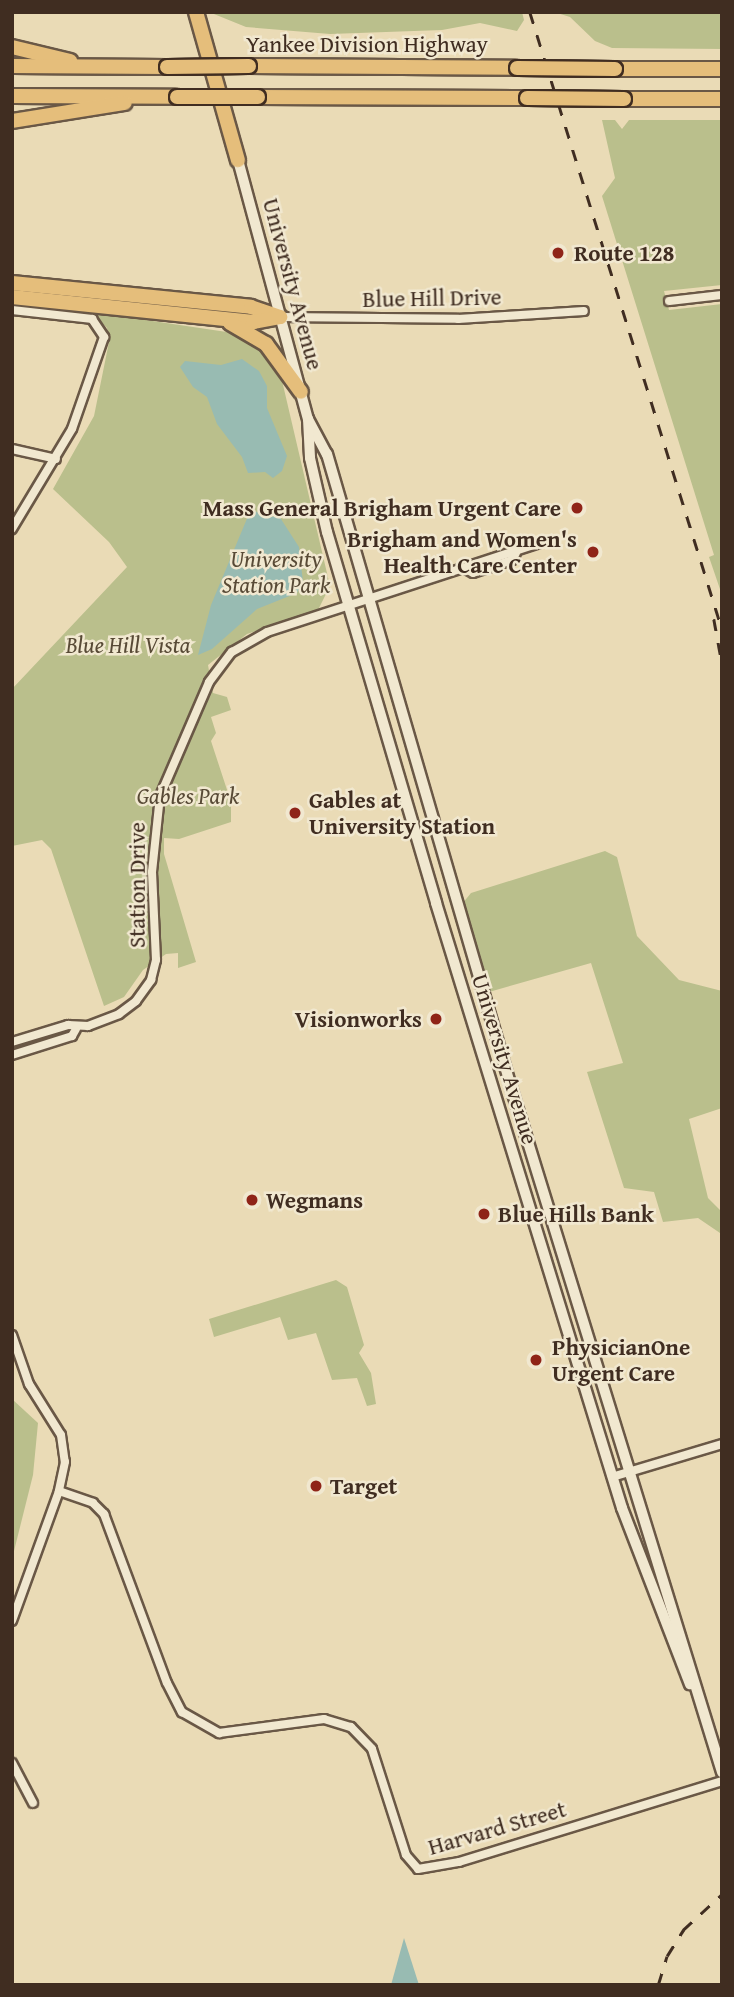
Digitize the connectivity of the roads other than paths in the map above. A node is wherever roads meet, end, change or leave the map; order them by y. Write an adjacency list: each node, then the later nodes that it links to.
1 (196, 12): 10 (highway)
2 (12, 47): 4 (highway)
3 (12, 66): 4 (highway, Yankee Division Highway)
4 (95, 66): 5 (highway, Yankee Division Highway, bridge)
5 (722, 69)
6 (12, 96): 7 (highway)
7 (152, 97): 8 (highway, bridge); 9 (highway)
8 (722, 99)
9 (12, 121)
10 (238, 160): 17 (main road, University Avenue)
11 (12, 283): 17 (highway)
12 (722, 295): 14 (street)
13 (12, 297): 18 (highway)
14 (669, 301)
15 (12, 310): 22 (street)
16 (584, 311): 17 (street, Blue Hill Drive)
17 (280, 317): 18 (highway); 19 (main road, University Avenue)
18 (212, 318): 19 (highway)
19 (301, 392): 20 (main road, University Avenue)
20 (309, 419): 25 (main road, University Avenue); 26 (main road, University Avenue)
21 (12, 449): 22 (street)
22 (56, 459): 23 (street)
23 (12, 529)
24 (540, 543): 25 (street, Station Drive)
25 (368, 600): 26 (street, Station Drive); 32 (main road, University Avenue)
26 (348, 606): 27 (street, Station Drive); 33 (main road, University Avenue)
27 (76, 1029): 28 (street, Station Drive); 29 (street, Station Drive)
28 (12, 1042)
29 (12, 1055)
30 (12, 1335): 34 (street)
31 (722, 1444): 32 (street)
32 (630, 1471): 33 (street); 36 (main road, University Avenue)
33 (612, 1477): 36 (main road, University Avenue)
34 (60, 1491): 35 (street); 39 (street, Harvard Street)
35 (12, 1621)
36 (698, 1700): 38 (main road, University Avenue)
37 (12, 1763): 40 (street)
38 (722, 1772)
39 (722, 1781)
40 (33, 1803)

